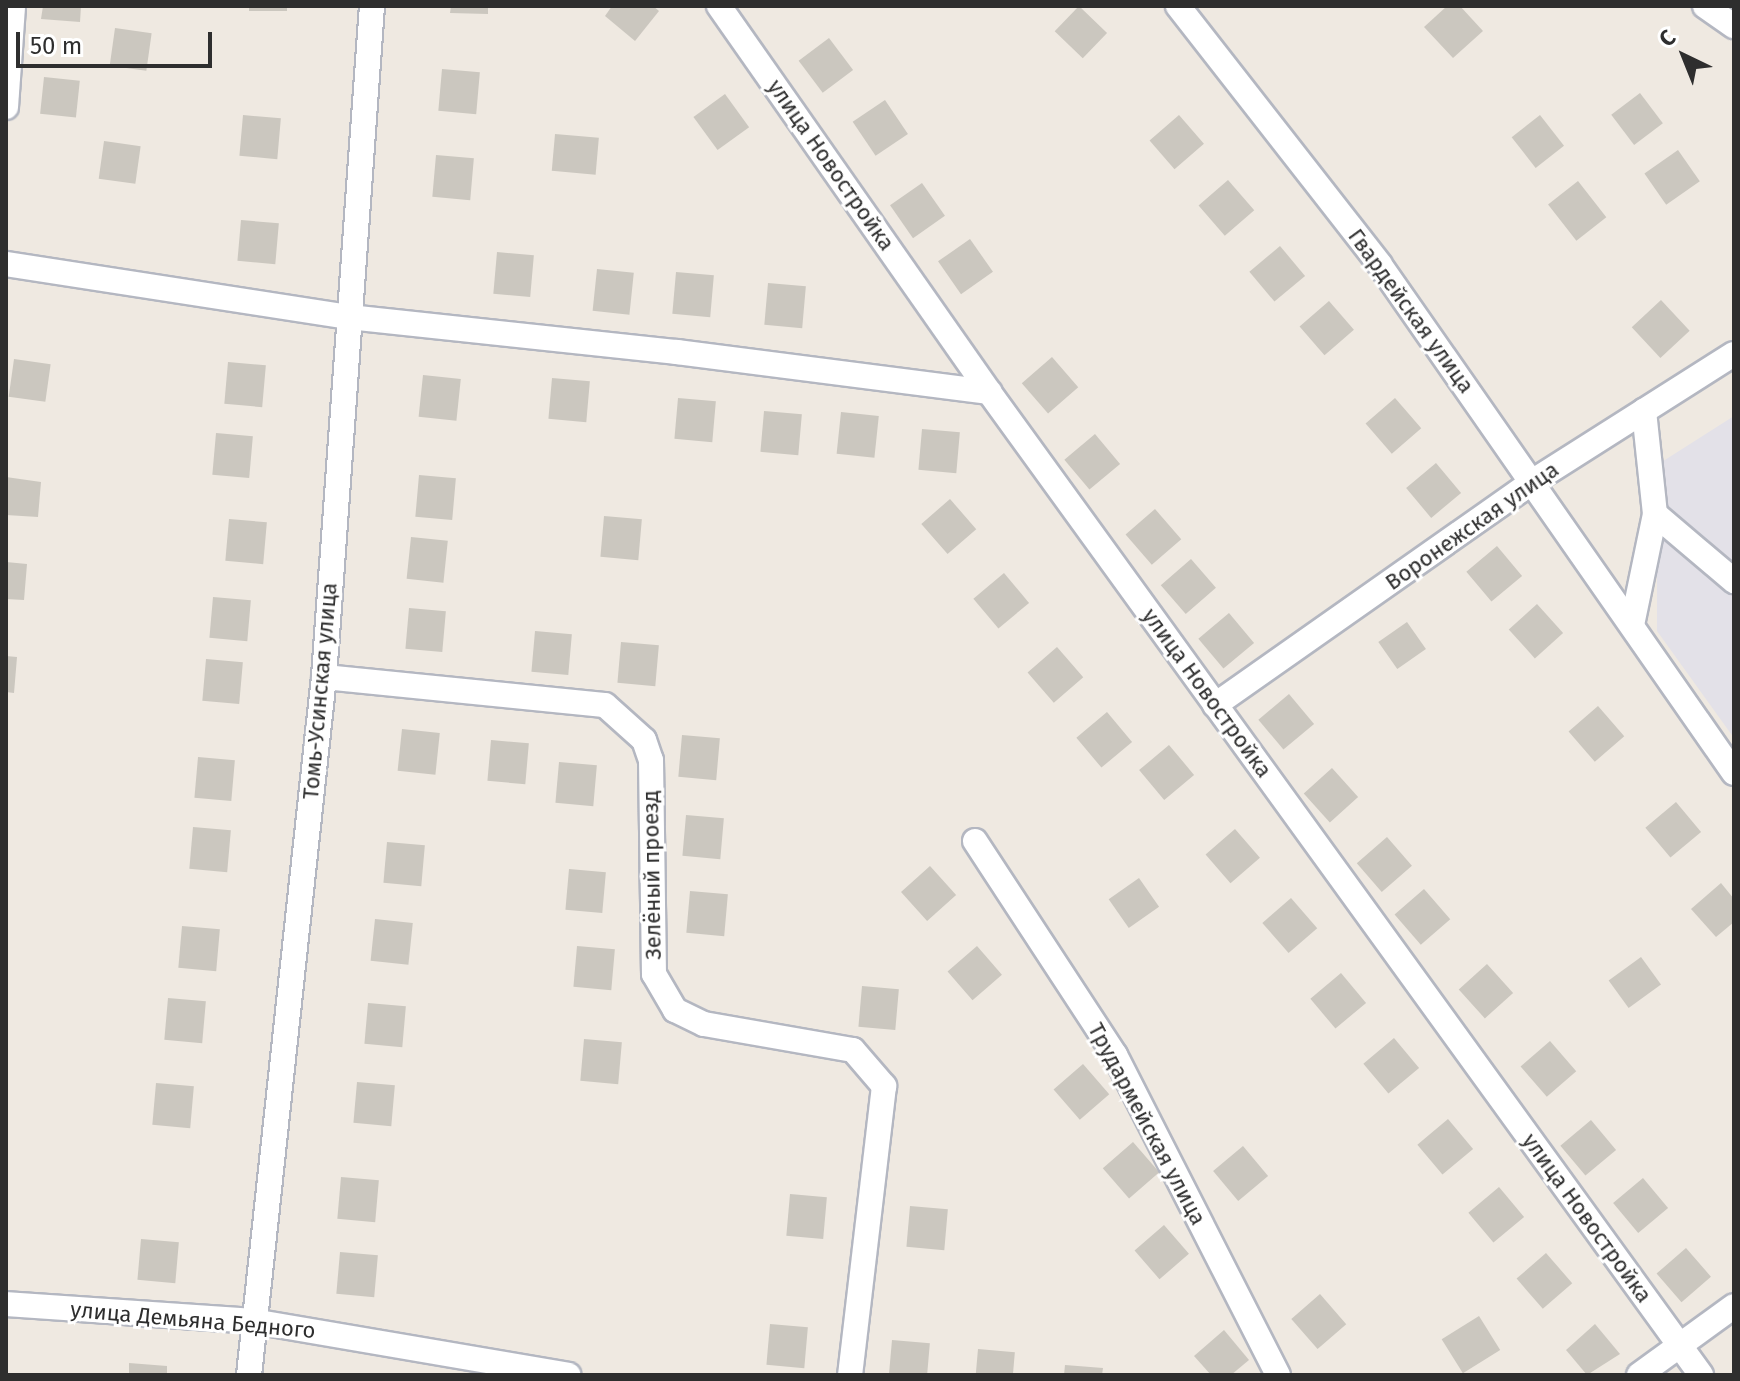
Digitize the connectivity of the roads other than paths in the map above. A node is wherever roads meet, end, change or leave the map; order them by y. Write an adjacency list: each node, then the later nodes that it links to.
1 (13, 6): 7 (street)
2 (372, 6): 9 (street, Томь-Усинская улица)
3 (719, 6): 11 (street, улица Новостройка)
4 (1178, 6): 13 (street, Гвардейская улица)
5 (1705, 6): 6 (street)
6 (1734, 26)
7 (6, 107)
8 (6, 264): 9 (street)
9 (349, 317): 11 (street); 17 (street, Томь-Усинская улица)
10 (1734, 354): 12 (street, Воронежская улица)
11 (989, 392): 18 (street, улица Новостройка)
12 (1644, 411): 13 (street, Воронежская улица); 14 (street)
13 (1532, 482): 16 (street, Гвардейская улица); 18 (street, Воронежская улица)
14 (1655, 514): 15 (street); 16 (street)
15 (1734, 581)
16 (1632, 625): 19 (street, Гвардейская улица)
17 (324, 677): 23 (street, Томь-Усинская улица); 27 (street, Зелёный проезд)
18 (1215, 705): 24 (street, улица Новостройка)
19 (1734, 773)
20 (975, 841): 28 (street, Трудармейская улица)
21 (6, 1304): 23 (street, улица Демьяна Бедного)
22 (1734, 1306): 24 (street)
23 (253, 1321): 25 (street, Томь-Усинская улица); 26 (street, улица Демьяна Бедного)
24 (1680, 1346): 29 (street); 30 (street, улица Новостройка)
25 (249, 1375)
26 (565, 1375)
27 (850, 1375)
28 (1278, 1375)
29 (1639, 1375)
30 (1701, 1375)

